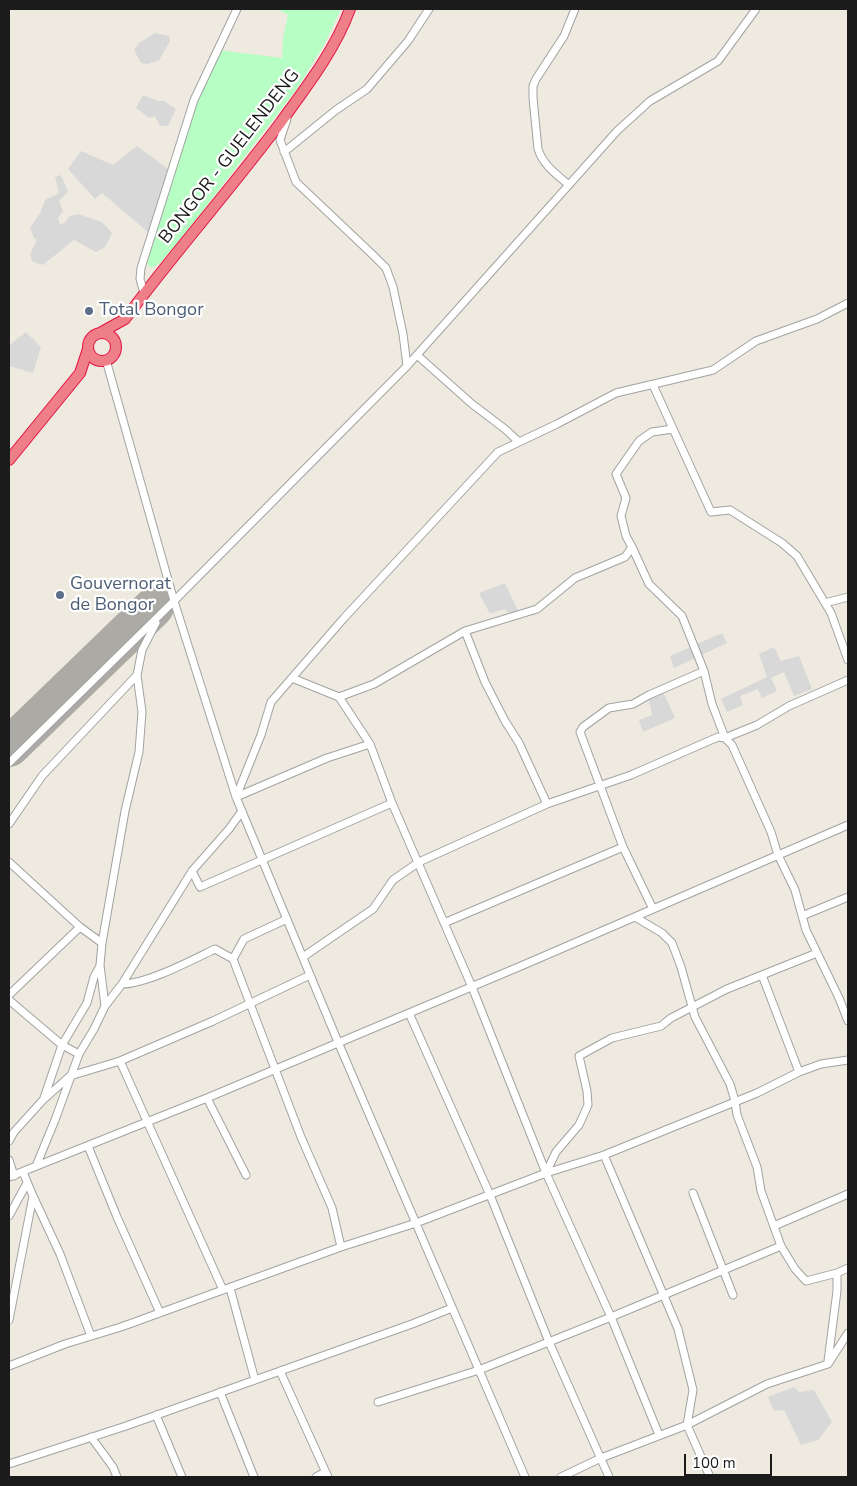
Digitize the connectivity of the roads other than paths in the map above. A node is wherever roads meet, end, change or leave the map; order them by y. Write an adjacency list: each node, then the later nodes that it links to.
1 (237, 9): 9 (street)
2 (350, 9): 6 (highway, BONGOR - GUELENDENG)
3 (429, 9): 7 (street)
4 (575, 9): 8 (street)
5 (756, 9): 8 (street)
6 (301, 94): 7 (street); 9 (highway, BONGOR - GUELENDENG)
7 (284, 152): 17 (street)
8 (569, 185): 15 (street)
9 (144, 293): 11 (highway, BONGOR - GUELENDENG)
10 (848, 303): 19 (street)
11 (125, 319): 12 (highway, BONGOR - GUELENDENG); 13 (highway, BONGOR - GUELENDENG)
12 (100, 333): 13 (highway); 14 (highway)
13 (116, 344): 16 (highway)
14 (88, 349): 16 (highway); 18 (highway)
15 (417, 355): 17 (street); 21 (street)
16 (103, 360): 18 (highway); 25 (street)
17 (407, 366): 25 (street)
18 (80, 373): 22 (highway)
19 (653, 385): 20 (street); 21 (street)
20 (672, 429): 23 (street); 26 (street)
21 (519, 442): 31 (street)
22 (9, 460)
23 (632, 547): 27 (street); 29 (street)
24 (848, 597): 26 (street)
25 (174, 601): 30 (street); 36 (street); 38 (street)
26 (825, 603): 28 (street)
27 (464, 630): 33 (street); 40 (street)
28 (848, 660)
29 (704, 671): 34 (street); 37 (street)
30 (137, 676): 42 (street); 57 (street)
31 (292, 678): 33 (street); 38 (street)
32 (848, 680): 34 (street)
33 (339, 697): 35 (street)
34 (725, 738): 37 (street); 45 (street)
35 (370, 744): 38 (street); 39 (street)
36 (9, 762)
37 (601, 786): 40 (street); 44 (street)
38 (236, 796): 41 (street)
39 (392, 803): 46 (street); 48 (street)
40 (546, 804): 48 (street)
41 (242, 811): 46 (street); 49 (street)
42 (9, 824)
43 (848, 825): 45 (street)
44 (624, 847): 51 (street); 55 (street)
45 (778, 855): 51 (street); 52 (street)
46 (262, 859): 49 (street); 54 (street)
47 (9, 862): 56 (street)
48 (419, 862): 55 (street); 59 (street)
49 (192, 871): 64 (street)
50 (848, 897): 52 (street)
51 (653, 909): 53 (street)
52 (802, 916): 58 (street)
53 (635, 917): 65 (street); 70 (street)
54 (287, 919): 59 (street); 60 (street)
55 (444, 923): 65 (street)
56 (80, 927): 57 (street); 66 (street)
57 (102, 943): 61 (street)
58 (817, 953): 63 (street); 72 (street)
59 (303, 957): 62 (street)
60 (233, 959): 64 (street); 68 (street)
61 (100, 965): 69 (street); 74 (street)
62 (310, 975): 68 (street); 73 (street)
63 (762, 975): 70 (street); 79 (street)
64 (122, 984): 69 (street)
65 (472, 987): 71 (street); 91 (street)
66 (9, 995)
67 (9, 1000): 74 (street)
68 (249, 1004): 77 (street); 78 (street)
69 (105, 1006): 75 (street)
70 (692, 1007): 83 (street); 91 (street)
71 (409, 1013): 73 (street); 97 (street)
72 (848, 1021)
73 (338, 1042): 78 (street); 100 (street)
74 (62, 1045): 75 (street); 82 (street)
75 (79, 1054): 80 (street)
76 (848, 1060): 79 (street)
77 (120, 1061): 80 (street); 84 (street)
78 (275, 1069): 81 (street); 103 (street)
79 (800, 1072): 83 (street)
80 (70, 1076): 82 (street); 89 (street)
81 (207, 1098): 84 (street); 92 (street)
82 (43, 1100): 85 (street)
83 (735, 1101): 87 (street); 101 (street)
84 (147, 1122): 86 (street); 107 (street)
85 (9, 1141)
86 (88, 1146): 89 (street); 111 (street)
87 (604, 1155): 91 (street); 109 (street)
88 (9, 1160): 93 (street)
89 (36, 1166): 90 (street)
90 (23, 1172): 93 (street); 94 (street)
91 (546, 1174): 97 (street); 112 (street)
92 (246, 1175)
93 (11, 1176)
94 (27, 1183): 98 (street); 99 (street)
95 (693, 1193): 105 (street)
96 (848, 1194): 101 (street)
97 (490, 1195): 100 (street); 116 (street)
98 (33, 1196): 113 (street); 115 (street)
99 (9, 1216)
100 (416, 1223): 103 (street); 110 (street)
101 (774, 1226): 102 (street)
102 (781, 1246): 105 (street); 106 (street)
103 (342, 1247): 107 (street)
104 (848, 1268): 106 (street)
105 (723, 1270): 108 (street); 109 (street)
106 (837, 1273): 117 (street)
107 (227, 1289): 111 (street); 121 (street)
108 (733, 1294)
109 (664, 1295): 112 (street); 125 (street)
110 (452, 1308): 119 (street); 120 (street)
111 (160, 1313): 115 (street)
112 (611, 1317): 116 (street); 126 (street)
113 (9, 1320)
114 (848, 1333): 117 (street)
115 (91, 1336): 118 (street)
116 (549, 1342): 119 (street); 128 (street)
117 (828, 1364): 125 (street)
118 (9, 1366)
119 (479, 1370): 123 (street); 135 (street)
120 (280, 1371): 121 (street); 130 (street)
121 (255, 1380): 122 (street)
122 (220, 1392): 124 (street); 133 (street)
123 (378, 1402)
124 (156, 1415): 127 (street); 132 (street)
125 (687, 1425): 126 (street); 138 (street)
126 (659, 1435): 128 (street)
127 (91, 1437): 129 (street); 131 (street)
128 (601, 1458): 136 (street); 137 (street)
129 (9, 1464)
130 (326, 1475): 134 (street)
131 (117, 1477)
132 (182, 1477)
133 (254, 1477)
134 (316, 1477)
135 (524, 1477)
136 (561, 1477)
137 (609, 1477)
138 (710, 1477)

